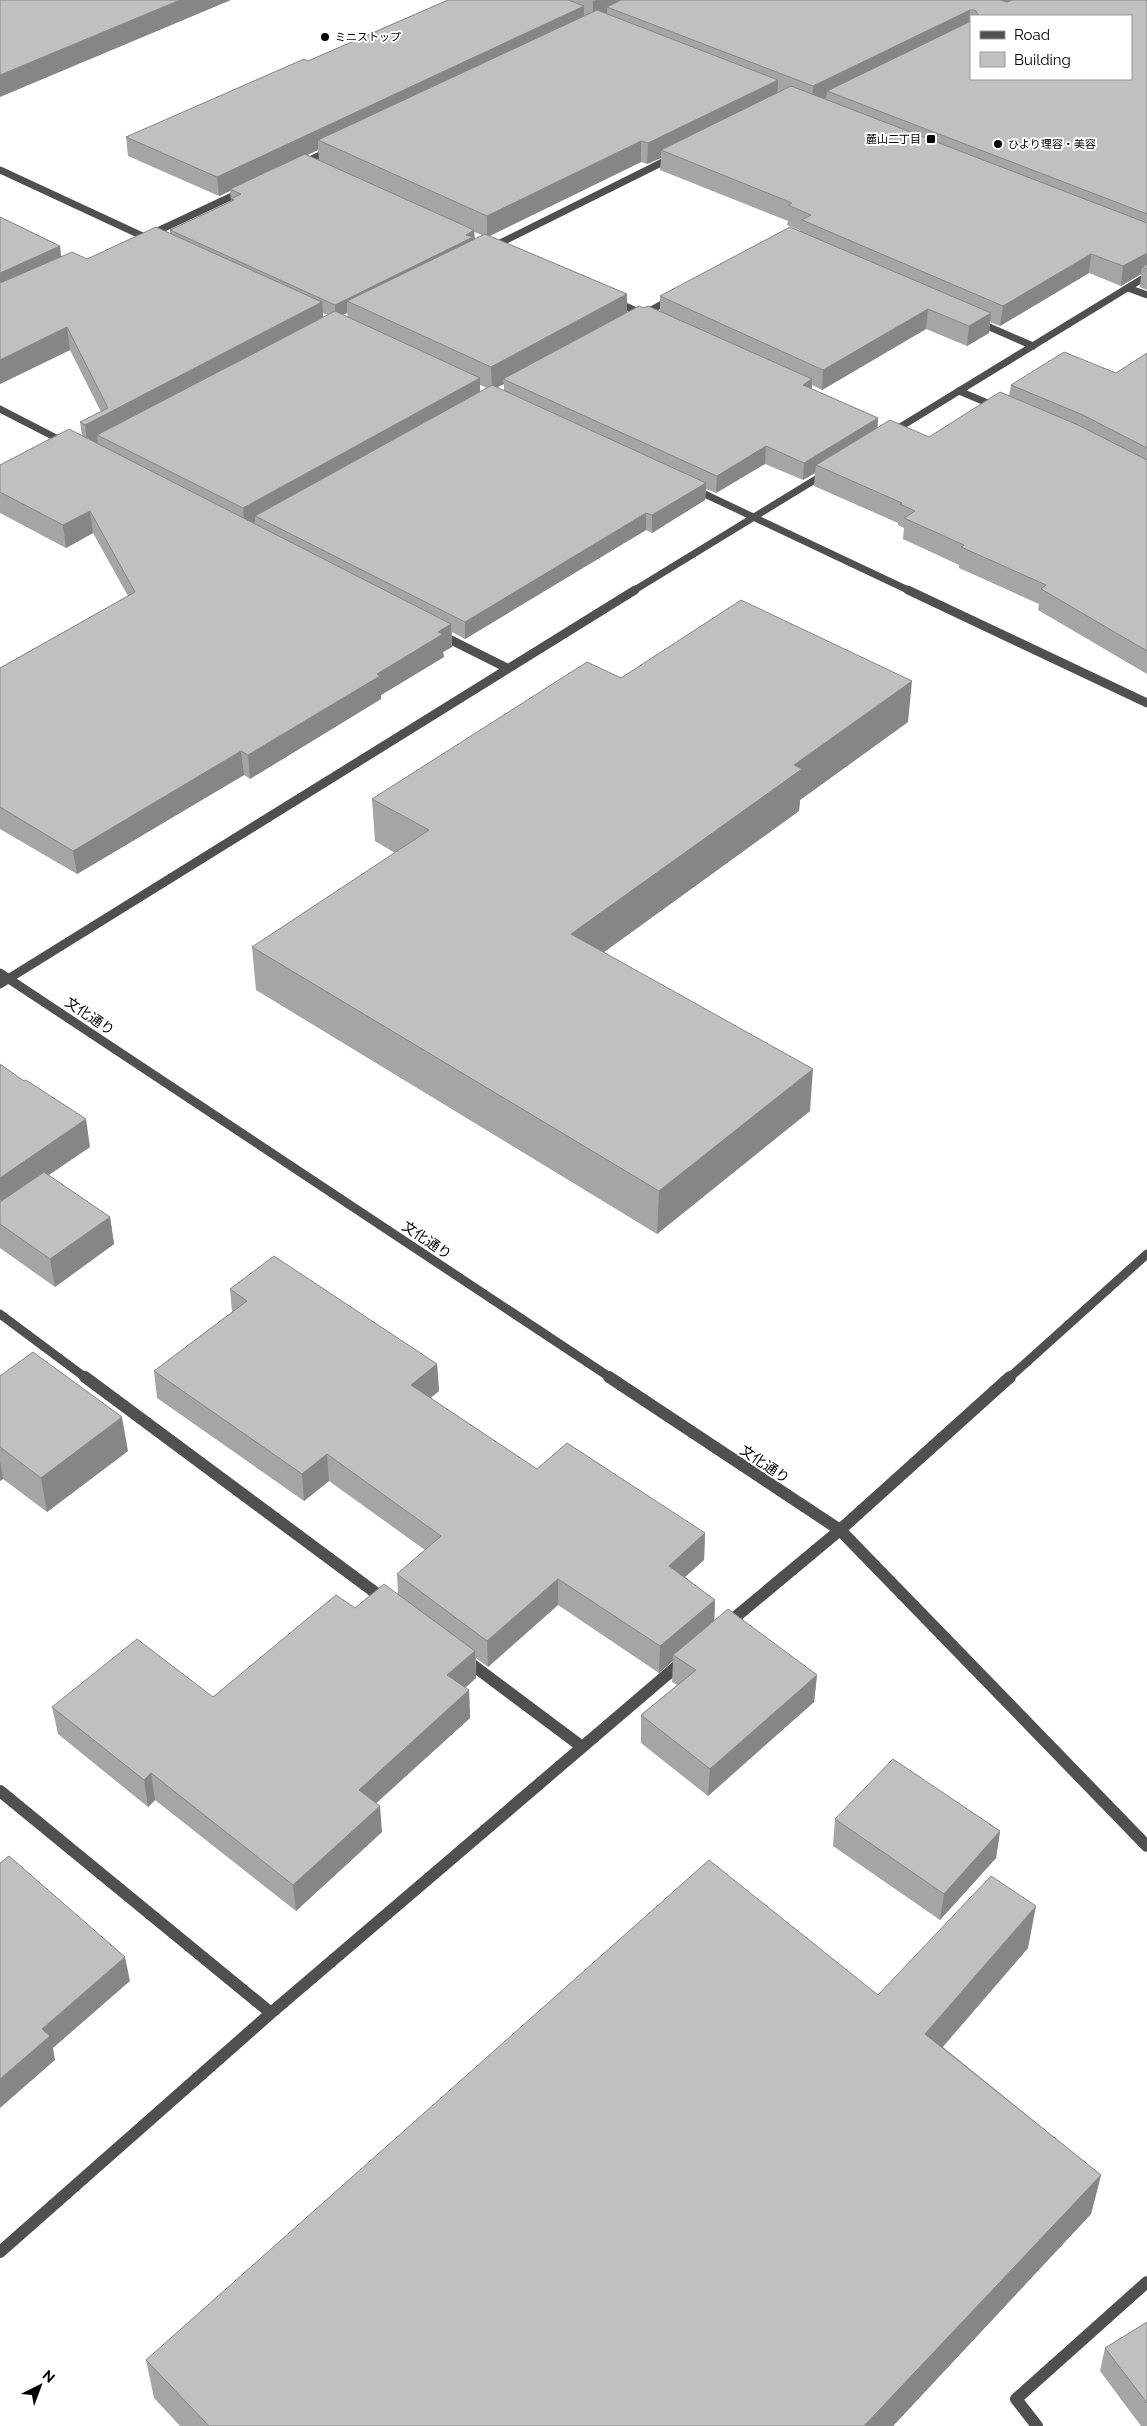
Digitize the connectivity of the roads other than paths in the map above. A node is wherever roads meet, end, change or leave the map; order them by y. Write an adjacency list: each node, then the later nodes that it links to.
1 (342, 144): 3 (street)
2 (676, 156): 12 (street)
3 (306, 162): 4 (street); 5 (street)
4 (297, 166)
5 (315, 166)
6 (0, 170): 8 (street)
7 (252, 187): 8 (street)
8 (145, 237): 9 (street); 11 (street)
9 (136, 241)
10 (484, 242): 12 (street)
11 (163, 245)
12 (492, 246): 13 (street); 14 (street)
13 (501, 250)
14 (484, 251)
15 (1147, 276): 16 (street)
16 (1128, 288): 17 (street); 24 (street)
17 (1147, 295)
18 (676, 296): 20 (street)
19 (608, 298): 20 (street)
20 (643, 314): 21 (street); 22 (street)
21 (635, 318)
22 (652, 318)
23 (971, 319): 24 (street)
24 (1033, 346): 25 (street)
25 (959, 391): 27 (street); 29 (street)
26 (0, 409): 31 (street)
27 (1005, 410)
28 (887, 425): 29 (street)
29 (896, 429): 30 (street)
30 (888, 435)
31 (71, 445)
32 (838, 466): 34 (street)
33 (683, 484): 34 (street)
34 (755, 518): 36 (street); 37 (street)
35 (429, 628): 36 (street)
36 (507, 668): 38 (street)
37 (1147, 703)
38 (3, 979): 41 (street, 文化通り)
39 (1147, 1254): 41 (street)
40 (0, 1314): 42 (street)
41 (840, 1530): 43 (street); 48 (street, 文化通り)
42 (390, 1604)
43 (718, 1632)
44 (454, 1651): 46 (street)
45 (695, 1651): 46 (street)
46 (581, 1746): 49 (street)
47 (0, 1791): 49 (street)
48 (1147, 1846)
49 (271, 2013): 50 (street)
50 (0, 2252)
51 (1147, 2282): 52 (street)
52 (1037, 2426)

